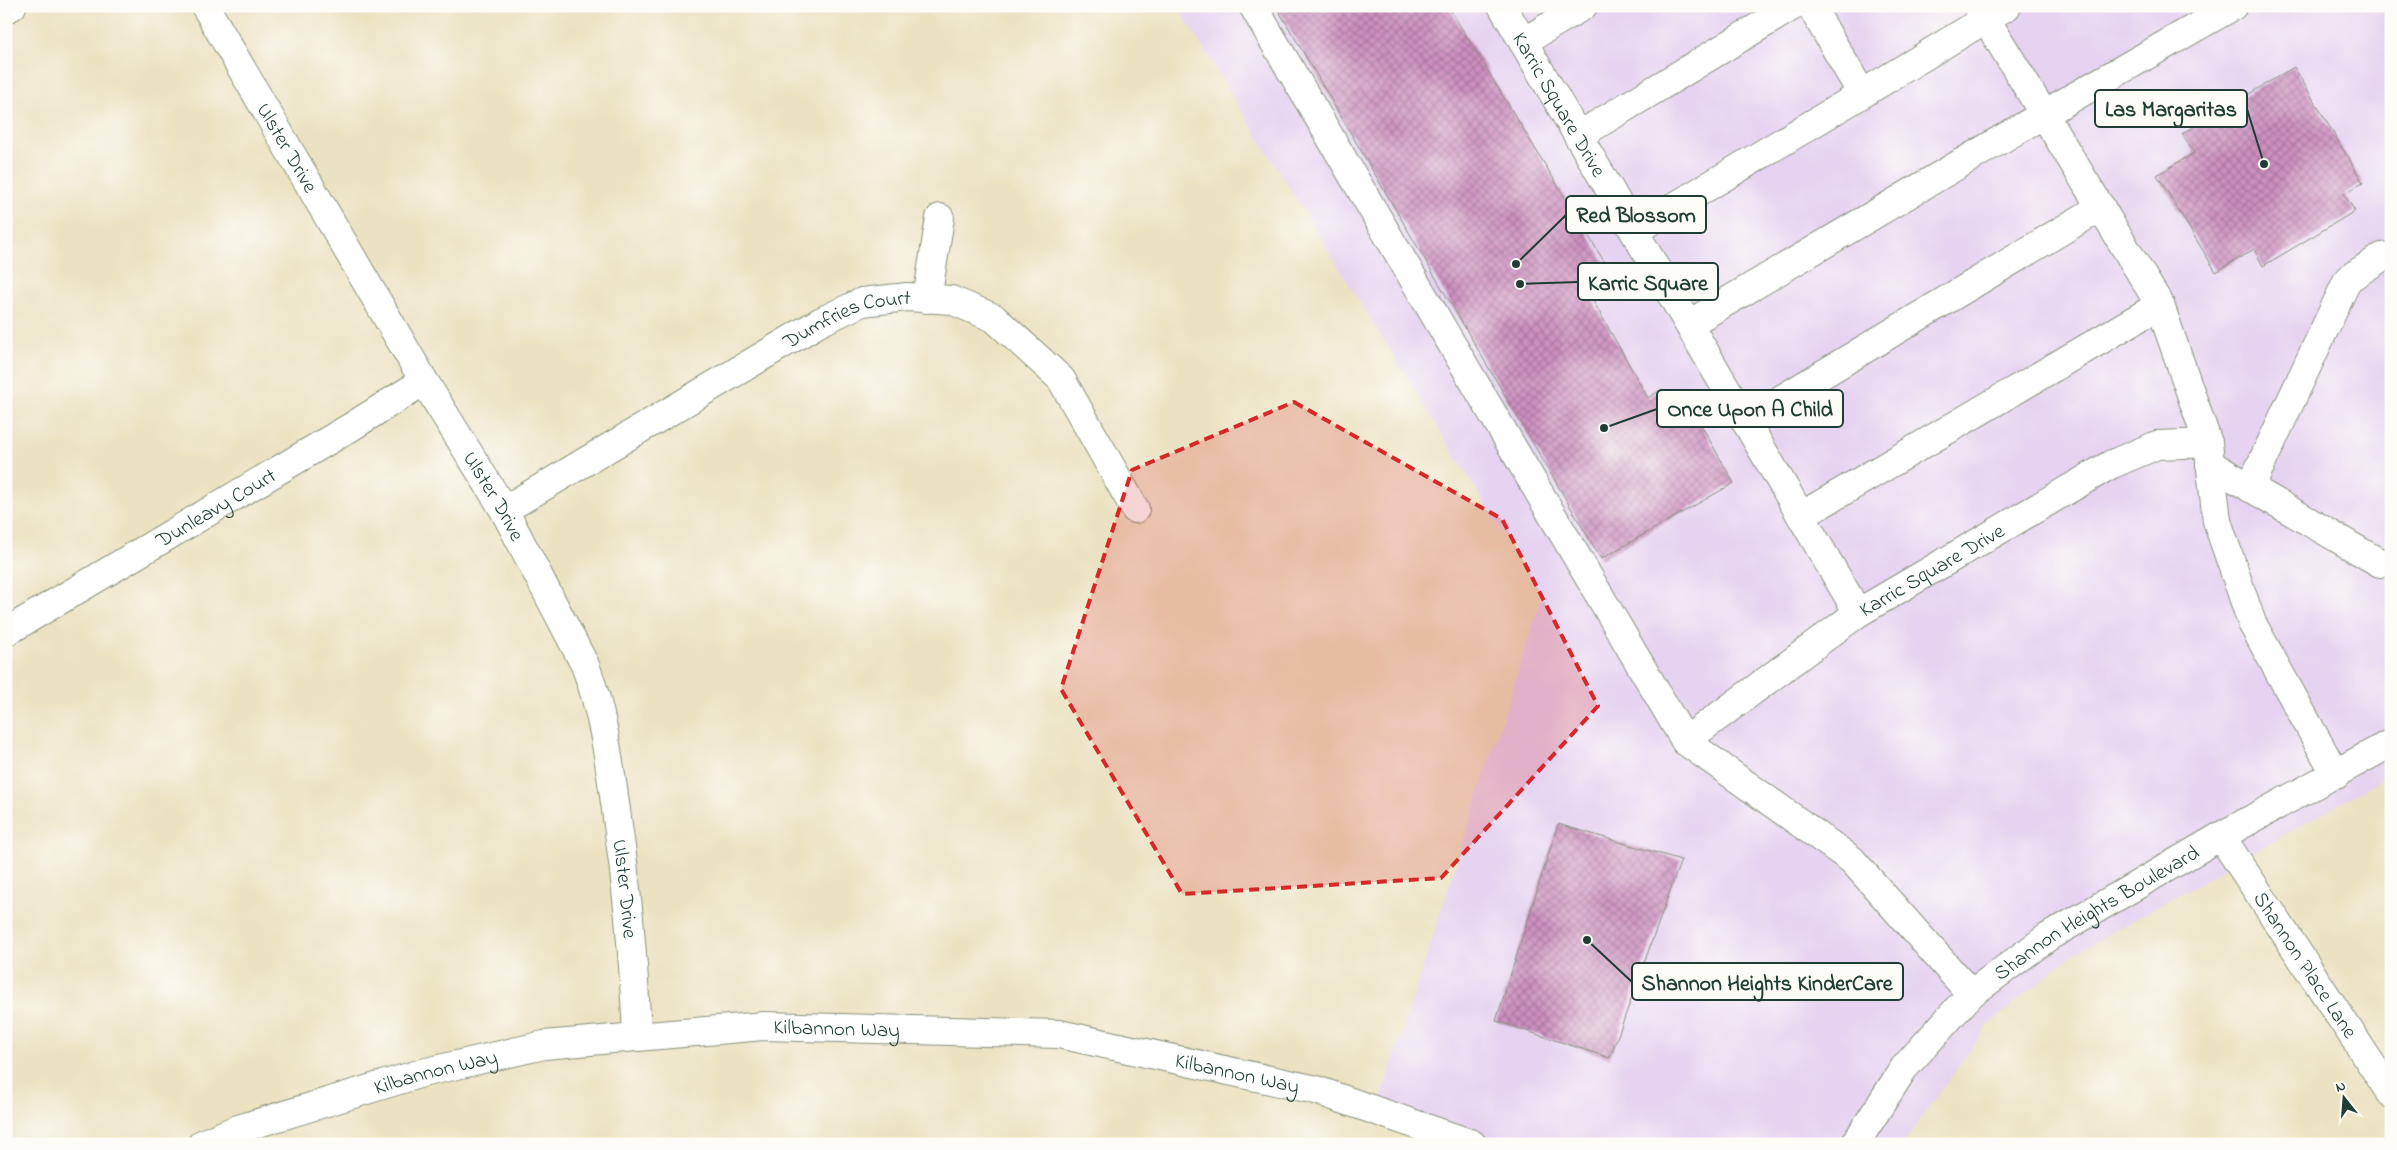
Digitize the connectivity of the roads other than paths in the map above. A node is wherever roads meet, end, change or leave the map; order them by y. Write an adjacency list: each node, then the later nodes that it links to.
1 (12, 6): 9 (street)
2 (205, 6): 22 (street, Ulster Drive)
3 (1253, 6): 32 (street)
4 (1502, 6): 11 (street, Karric Square Drive)
5 (1582, 6): 11 (street)
6 (1793, 6): 14 (street)
7 (1811, 6): 12 (street)
8 (2234, 6): 13 (street)
9 (6, 9)
10 (1991, 10): 12 (street); 13 (street)
11 (1523, 42): 14 (street, Karric Square Drive)
12 (1862, 94): 17 (street)
13 (2044, 114): 15 (street); 21 (street)
14 (1578, 136): 17 (street, Karric Square Drive)
15 (2101, 207): 20 (street); 23 (street)
16 (940, 218): 19 (street)
17 (1634, 231): 21 (street, Karric Square Drive)
18 (2391, 256): 25 (street)
19 (927, 299): 26 (street, Dumfries Court); 27 (street, Dumfries Court)
20 (2160, 305): 24 (street); 28 (street)
21 (1688, 324): 23 (street, Karric Square Drive)
22 (424, 381): 27 (street, Ulster Drive); 31 (street, Dunleavy Court)
23 (1745, 421): 28 (street, Karric Square Drive)
24 (2209, 454): 25 (street); 30 (street, Karric Square Drive); 34 (street)
25 (2250, 488): 29 (street)
26 (1135, 509)
27 (504, 510): 37 (street, Ulster Drive)
28 (1801, 516): 30 (street, Karric Square Drive)
29 (2391, 562)
30 (1858, 613): 32 (street)
31 (6, 632)
32 (1685, 742): 36 (street)
33 (2391, 743): 34 (street, Shannon Heights Boulevard)
34 (2336, 774): 35 (street, Shannon Heights Boulevard)
35 (2221, 836): 36 (street, Shannon Heights Boulevard); 38 (street, Shannon Place Lane)
36 (1971, 994): 42 (street, Shannon Heights Boulevard)
37 (637, 1037): 39 (street, Kilbannon Way); 41 (street, Kilbannon Way)
38 (2391, 1094)
39 (238, 1137): 40 (street, Kilbannon Way)
40 (202, 1144)
41 (1472, 1144)
42 (1855, 1144)

